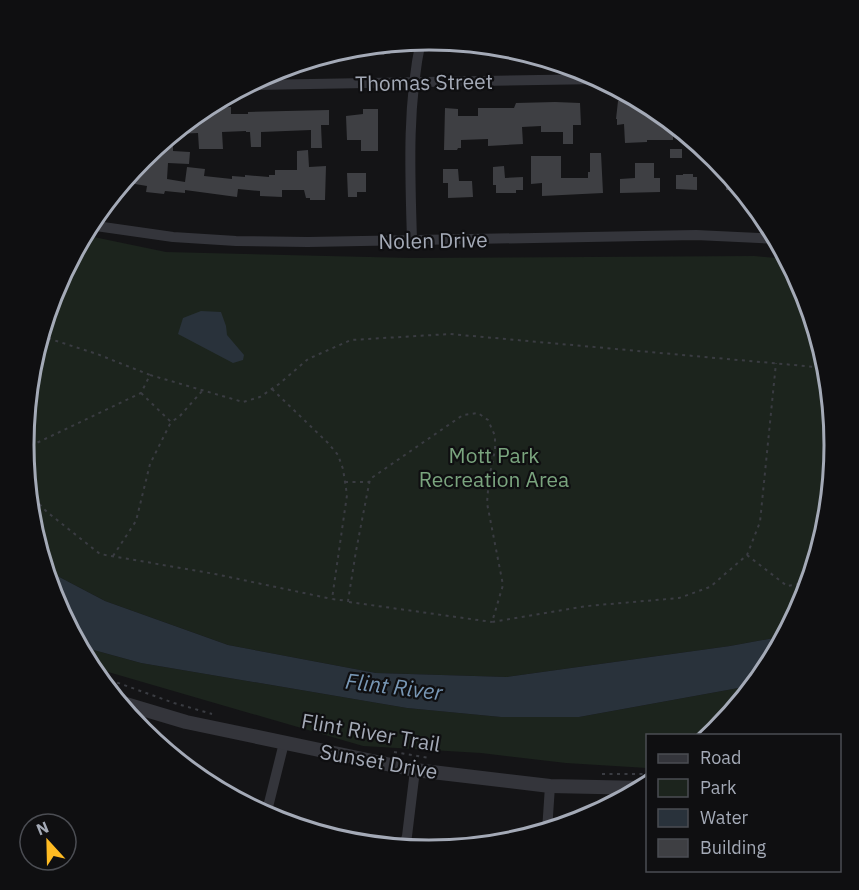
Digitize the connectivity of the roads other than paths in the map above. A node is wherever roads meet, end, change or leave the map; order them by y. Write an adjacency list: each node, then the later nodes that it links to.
1 (419, 50): 3 (street)
2 (579, 79): 3 (street, Thomas Street)
3 (414, 82): 4 (street, Thomas Street); 7 (street)
4 (268, 85)
5 (101, 227): 7 (street, Nolen Drive)
6 (766, 238): 7 (street, Nolen Drive)
7 (412, 240)
8 (134, 707): 9 (street, Sunset Drive)
9 (284, 743): 10 (street, Sunset Drive); 13 (street)
10 (415, 770): 11 (street, Sunset Drive); 15 (street)
11 (550, 786): 12 (street, Sunset Drive); 14 (street)
12 (626, 788)
13 (268, 805)
14 (548, 822)
15 (406, 839)

